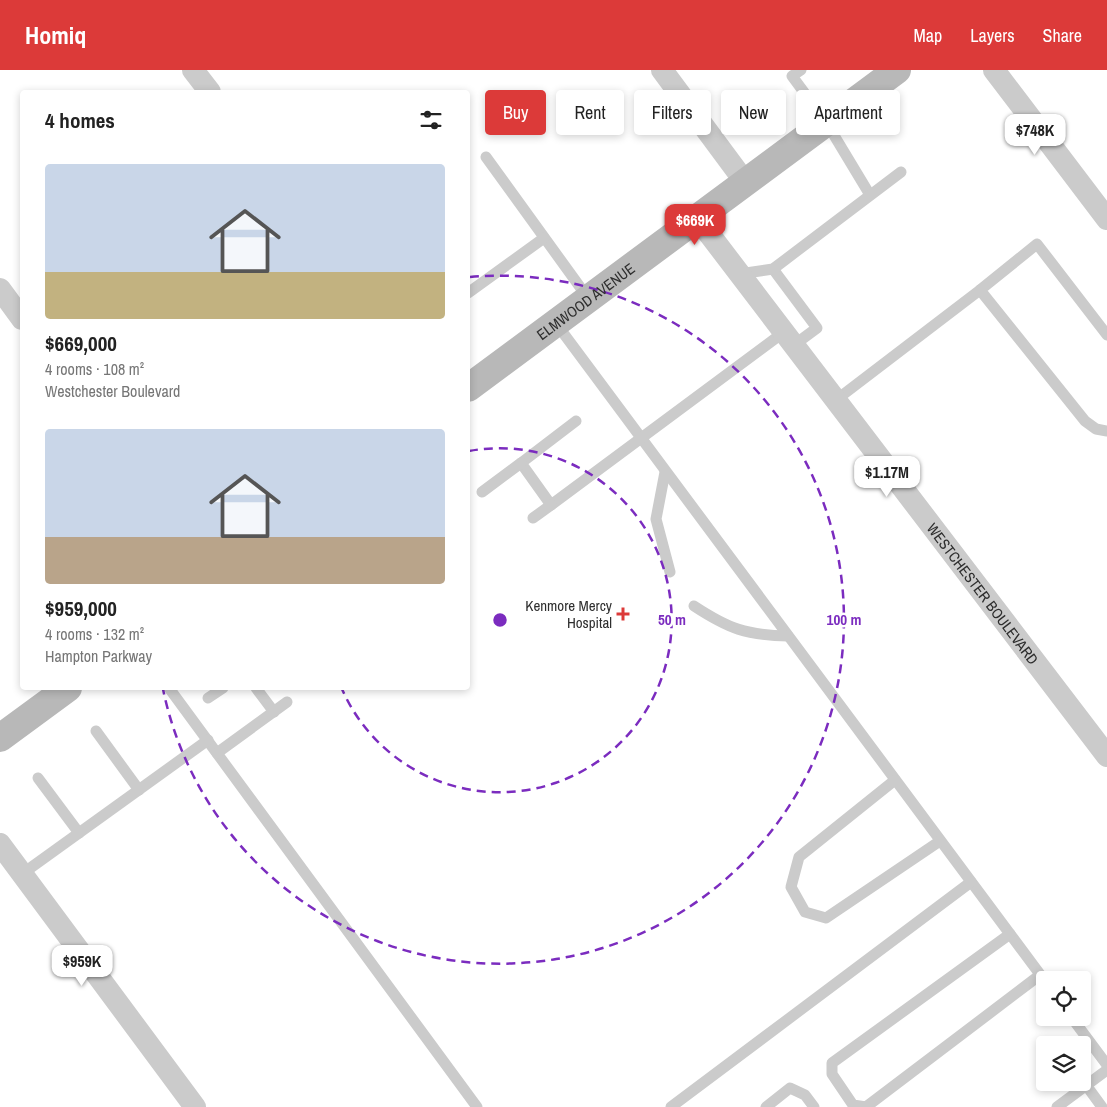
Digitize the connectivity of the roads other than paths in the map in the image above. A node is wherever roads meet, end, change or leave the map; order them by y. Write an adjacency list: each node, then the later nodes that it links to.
1 (193, 70): 6 (street)
2 (662, 70): 13 (street)
3 (897, 70): 8 (street, ELMWOOD AVENUE)
4 (994, 70): 16 (street)
5 (794, 72): 7 (lane)
6 (208, 90)
7 (806, 90)
8 (870, 90)
9 (808, 135): 13 (street, ELMWOOD AVENUE)
10 (834, 135): 14 (lane)
11 (486, 157): 17 (lane)
12 (901, 172): 14 (lane)
13 (745, 182): 15 (street, ELMWOOD AVENUE)
14 (870, 195): 18 (lane)
15 (697, 218): 19 (street, WESTCHESTER BOULEVARD); 23 (street, ELMWOOD AVENUE)
16 (1107, 219)
17 (544, 238): 22 (lane); 23 (lane)
18 (773, 269): 19 (lane); 27 (lane)
19 (739, 274): 27 (street, WESTCHESTER BOULEVARD)
20 (0, 289): 24 (street)
21 (980, 290): 26 (lane); 29 (lane); 31 (lane)
22 (470, 292)
23 (588, 298): 25 (street, ELMWOOD AVENUE)
24 (20, 316)
25 (555, 322): 28 (street, ELMWOOD AVENUE); 32 (lane)
26 (1107, 335)
27 (789, 339): 29 (street, WESTCHESTER BOULEVARD); 32 (lane)
28 (470, 386)
29 (836, 400): 52 (street, WESTCHESTER BOULEVARD)
30 (576, 420): 33 (lane)
31 (1107, 431)
32 (642, 440): 34 (lane); 36 (lane)
33 (521, 463): 35 (lane); 36 (lane)
34 (666, 472): 38 (lane); 40 (lane)
35 (482, 492)
36 (551, 505): 37 (lane)
37 (533, 518)
38 (670, 572)
39 (694, 606): 40 (lane)
40 (788, 636): 54 (lane)
41 (65, 690): 49 (street)
42 (171, 690): 50 (lane)
43 (220, 690): 45 (lane)
44 (258, 690): 47 (lane)
45 (208, 698)
46 (287, 702): 47 (lane)
47 (274, 712): 51 (lane)
48 (96, 730): 55 (lane)
49 (0, 738)
50 (208, 740): 51 (lane); 55 (lane)
51 (217, 753): 71 (lane)
52 (1107, 756)
53 (38, 778): 56 (lane)
54 (894, 780): 57 (lane); 57 (lane)
55 (139, 790): 56 (lane)
56 (79, 833): 59 (lane)
57 (940, 841): 60 (lane)
58 (0, 844): 59 (street)
59 (22, 874): 70 (street)
60 (971, 882): 61 (lane); 72 (lane)
61 (1010, 934): 62 (lane); 63 (lane)
62 (1038, 971)
63 (1036, 983)
64 (1078, 1026): 65 (lane)
65 (1107, 1065)
66 (1107, 1070): 67 (lane)
67 (1091, 1081)
68 (1078, 1091): 75 (lane)
69 (1090, 1091): 76 (lane)
70 (195, 1107)
71 (477, 1107)
72 (670, 1107)
73 (766, 1107): 74 (lane)
74 (814, 1107)
75 (1057, 1107)
76 (1102, 1107)

